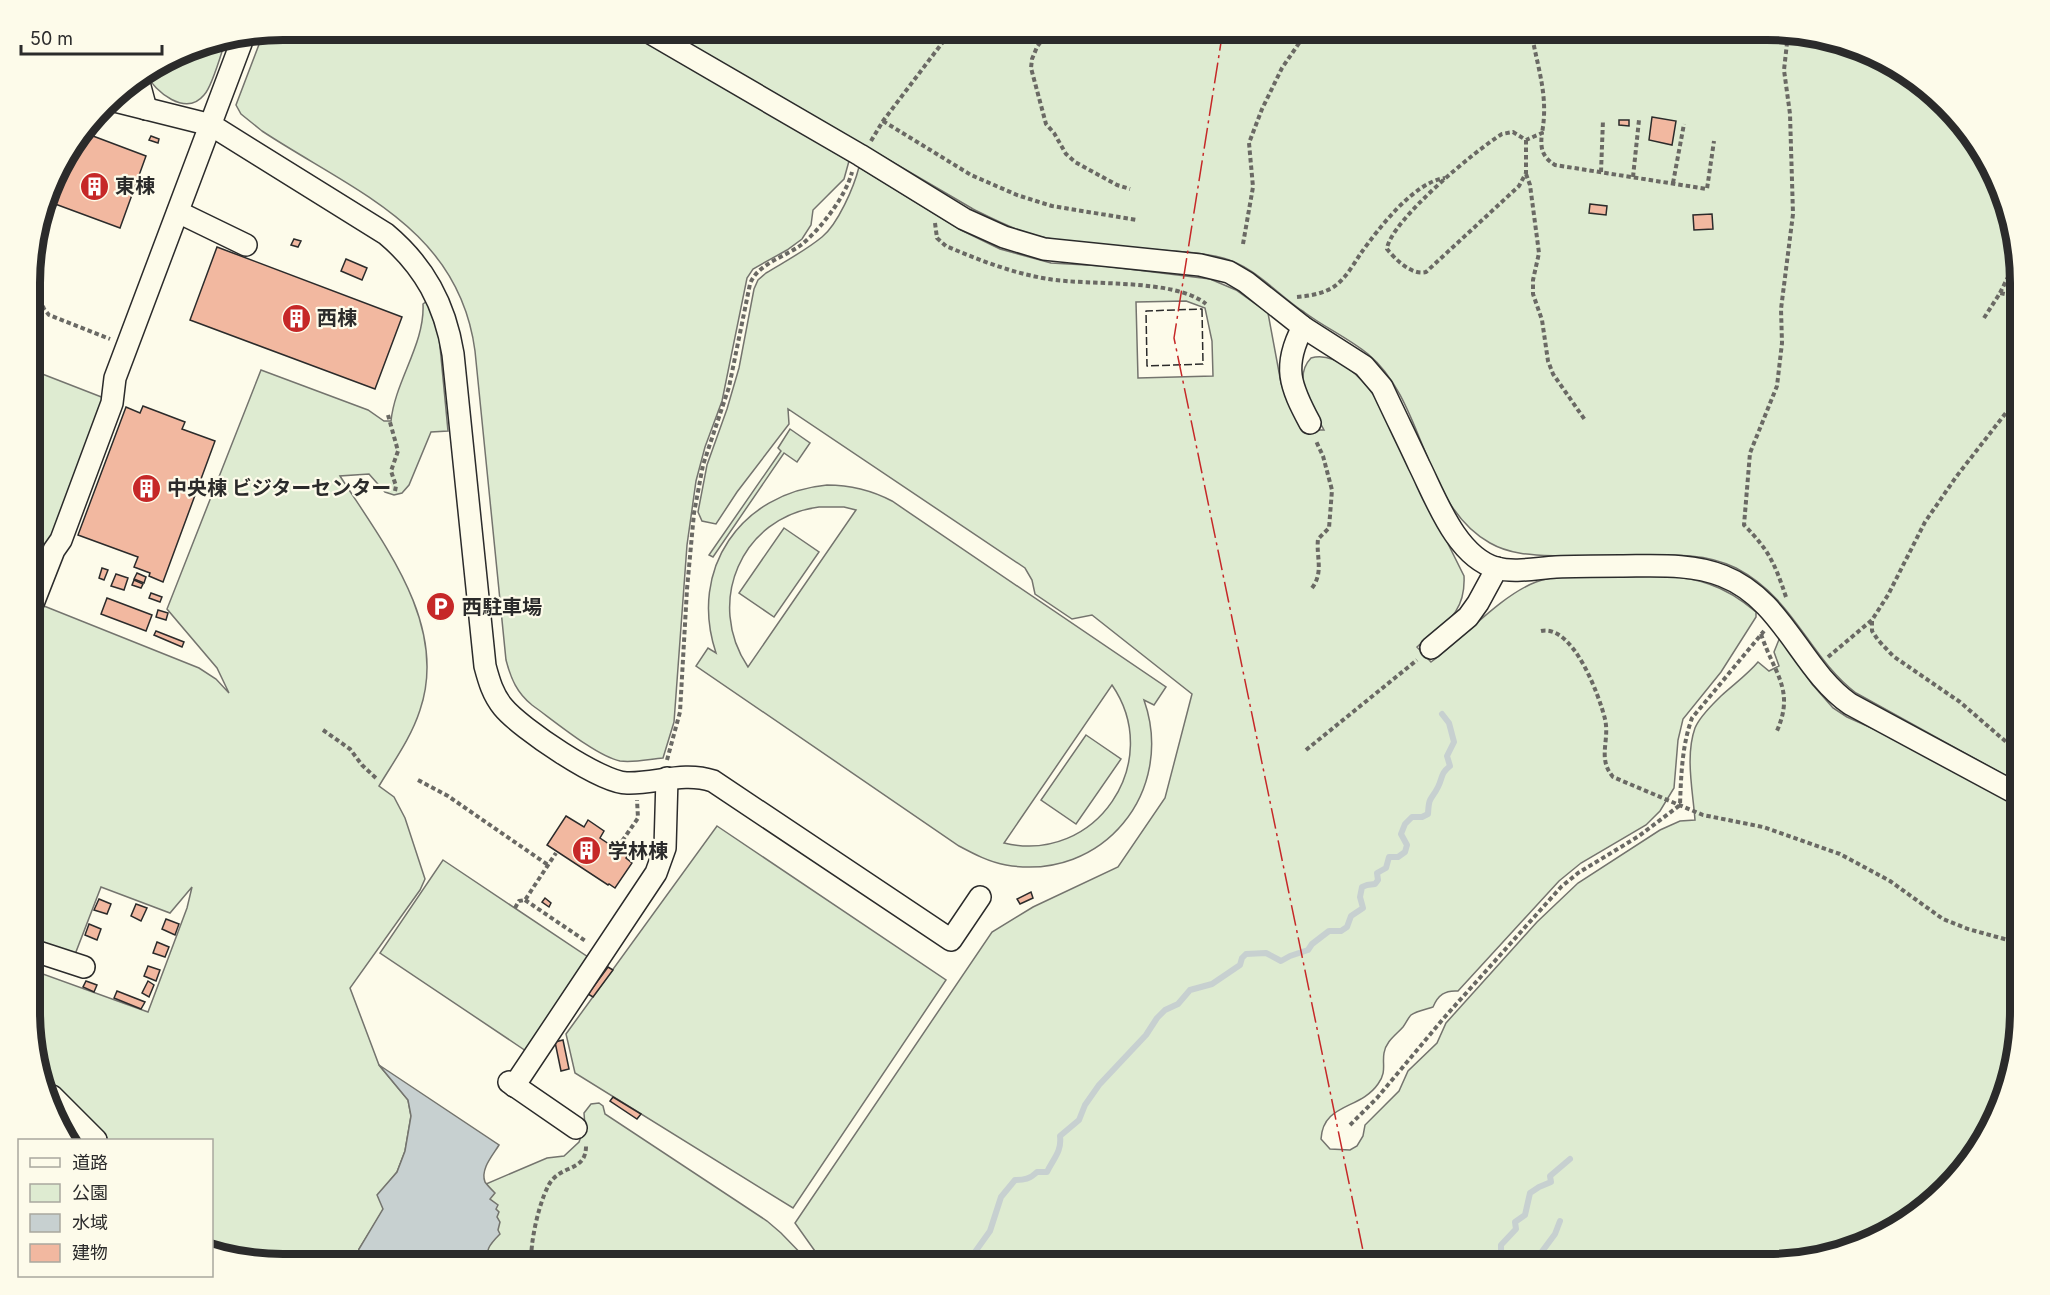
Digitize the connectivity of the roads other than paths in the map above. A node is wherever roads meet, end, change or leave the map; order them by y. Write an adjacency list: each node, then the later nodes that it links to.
1 (665, 41): 9 (lane)
2 (241, 44): 6 (lane)
3 (140, 87): 5 (lane)
4 (121, 103): 5 (lane)
5 (146, 109): 6 (lane)
6 (210, 125): 7 (lane); 14 (lane)
7 (178, 212): 8 (lane); 12 (lane)
8 (246, 245)
9 (1303, 327): 10 (lane); 11 (lane)
10 (1310, 423)
11 (1497, 568): 13 (lane); 15 (lane)
12 (40, 586)
13 (1431, 648)
14 (665, 766): 16 (lane); 20 (lane)
15 (2010, 790)
16 (980, 897)
17 (40, 953): 18 (lane)
18 (84, 967)
19 (58, 1103): 21 (lane)
20 (576, 1128)
21 (95, 1139)

